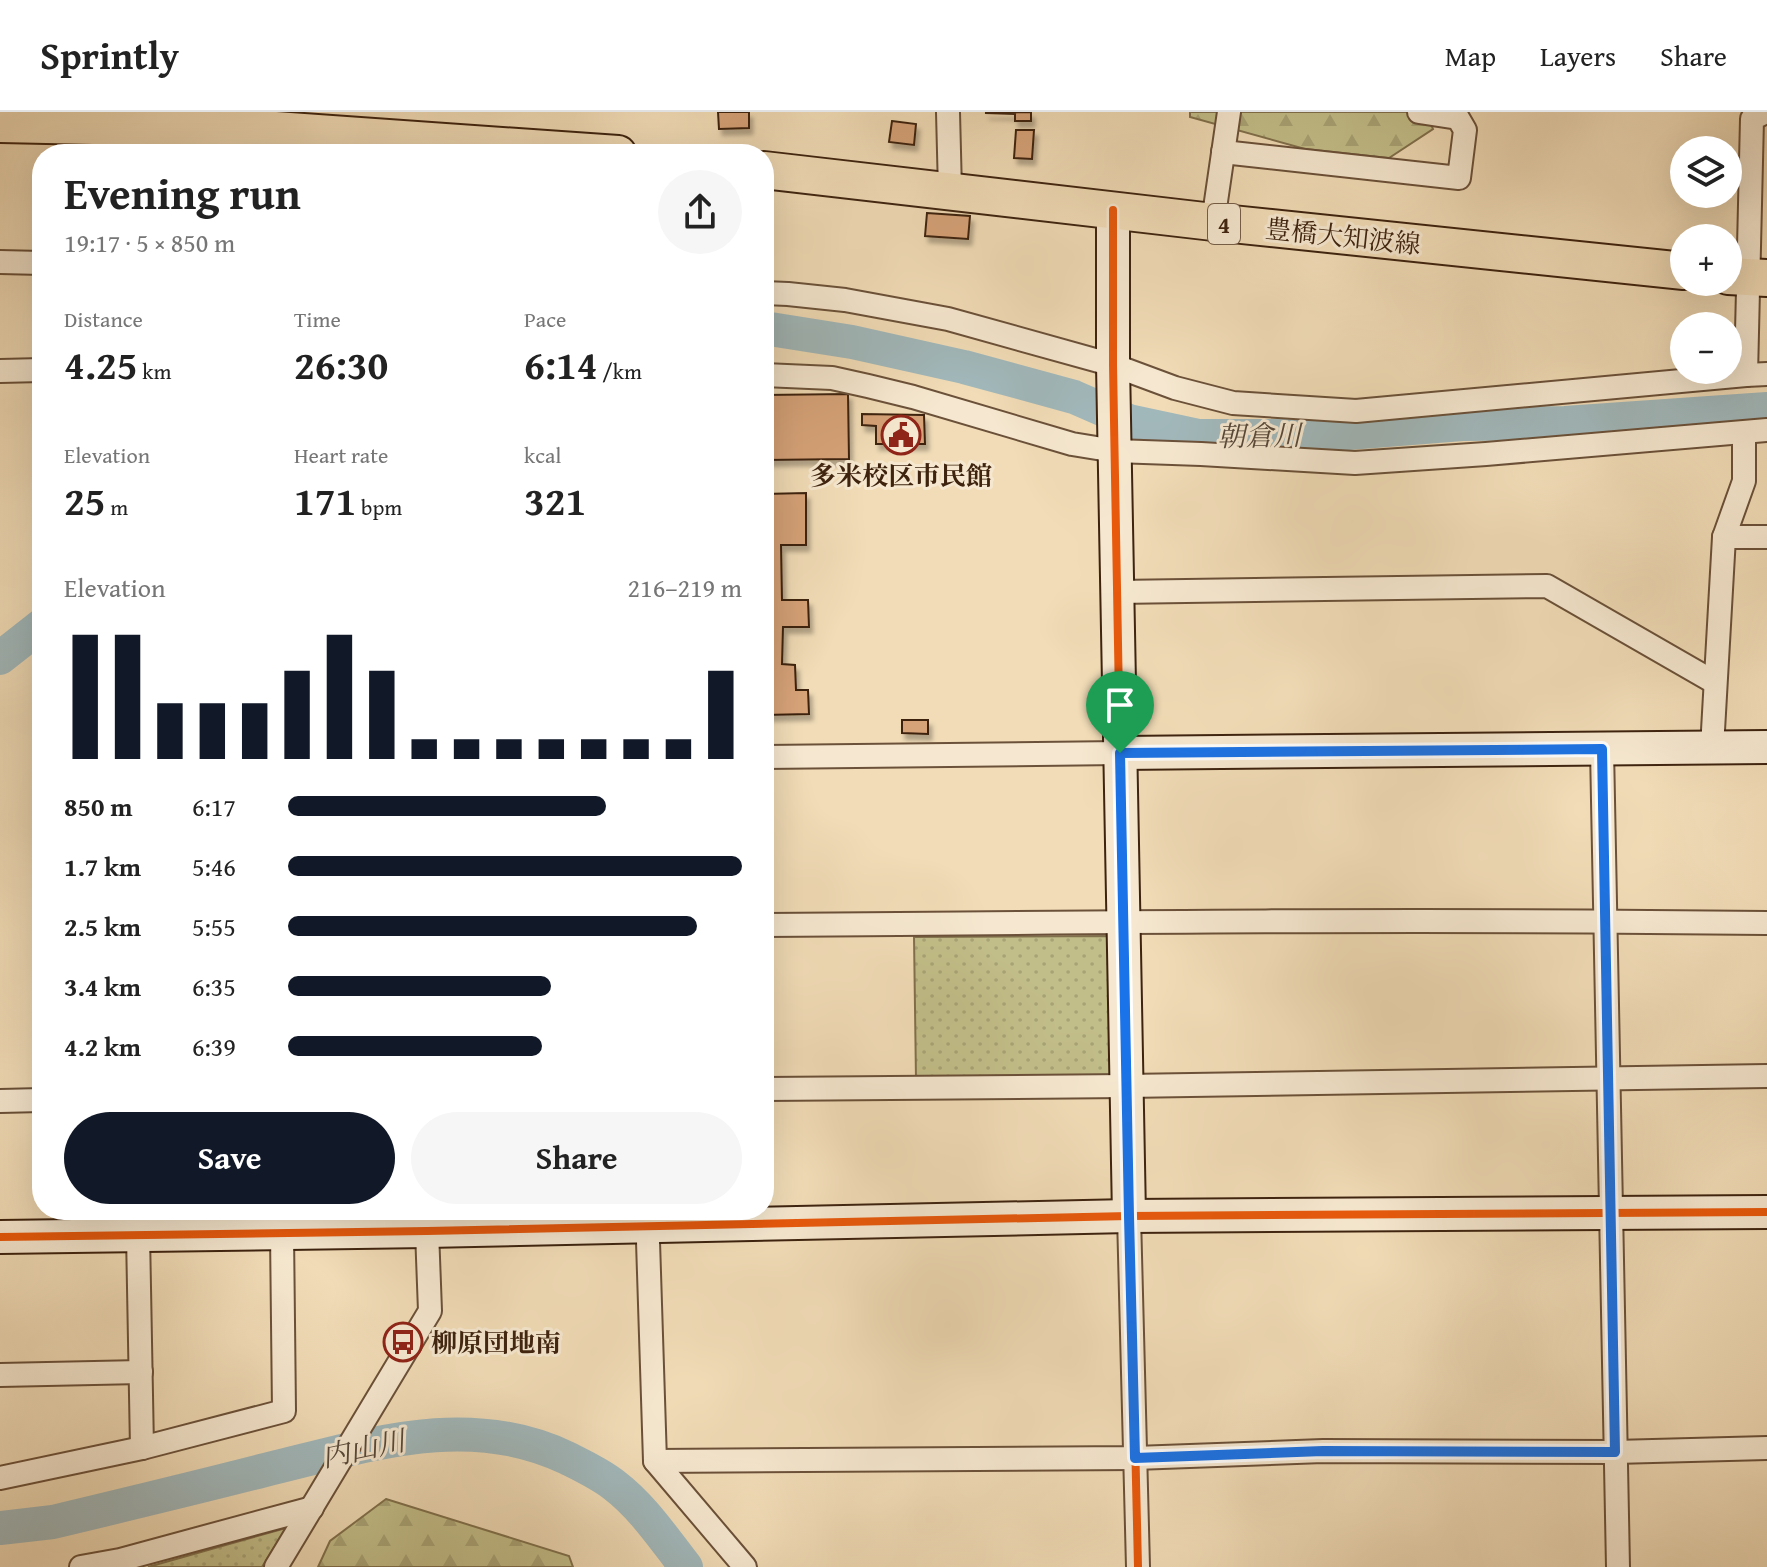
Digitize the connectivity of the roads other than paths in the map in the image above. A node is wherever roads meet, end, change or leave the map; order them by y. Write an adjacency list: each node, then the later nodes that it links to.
1 (948, 112): 11 (street)
2 (1229, 112): 8 (street)
3 (1419, 112): 8 (street)
4 (1766, 112): 10 (street)
5 (0, 124): 6 (main road)
6 (276, 132): 7 (main road)
7 (463, 144)
8 (1223, 152): 13 (street)
9 (774, 171): 11 (main road, 豊橋大知波線 / 4)
10 (1759, 171): 17 (street)
11 (950, 191): 12 (main road, 豊橋大知波線 / 4)
12 (1113, 210): 13 (main road, 豊橋大知波線 / 4); 21 (street)
13 (1213, 222): 16 (main road, 豊橋大知波線 / 4)
14 (0, 262): 15 (street)
15 (32, 263)
16 (1670, 270)
17 (1747, 277): 22 (street)
18 (774, 294): 21 (street)
19 (32, 370): 20 (street)
20 (0, 371)
21 (1113, 372): 22 (street); 26 (street)
22 (1757, 374)
23 (774, 375): 26 (street)
24 (1767, 430): 25 (street)
25 (1744, 433): 26 (street); 27 (street)
26 (1114, 448): 29 (street)
27 (1724, 537): 28 (street); 30 (street)
28 (1767, 537)
29 (1117, 592): 30 (street); 34 (street)
30 (1714, 682): 32 (street)
31 (1767, 747): 32 (street)
32 (1712, 748): 33 (street)
33 (1602, 749): 34 (street); 36 (street)
34 (1120, 753): 35 (street); 37 (street)
35 (774, 757)
36 (1605, 921): 37 (street); 38 (street); 41 (street)
37 (1123, 922): 39 (street); 42 (street)
38 (1767, 923)
39 (774, 925)
40 (1767, 1076): 41 (street)
41 (1609, 1079): 42 (street); 47 (street)
42 (1126, 1086): 43 (street); 48 (street)
43 (774, 1089)
44 (32, 1100): 45 (street)
45 (0, 1101)
46 (1767, 1212): 47 (street)
47 (1610, 1214): 48 (street); 60 (street)
48 (1129, 1216): 49 (street); 61 (street)
49 (774, 1217)
50 (613, 1220): 53 (street)
51 (647, 1220): 62 (street)
52 (282, 1221): 53 (street); 54 (street); 58 (street)
53 (427, 1231): 64 (street)
54 (138, 1234): 55 (street); 56 (street)
55 (0, 1237)
56 (141, 1372): 57 (street); 58 (street)
57 (0, 1375)
58 (142, 1448): 63 (street)
59 (1767, 1448): 60 (street)
60 (1615, 1452): 61 (street); 70 (street)
61 (1135, 1458): 62 (street); 69 (street)
62 (655, 1461): 68 (street)
63 (0, 1478)
64 (312, 1508): 65 (street); 67 (street)
65 (120, 1563): 66 (street)
66 (81, 1567)
67 (276, 1567)
68 (745, 1567)
69 (1138, 1567)
70 (1618, 1567)

